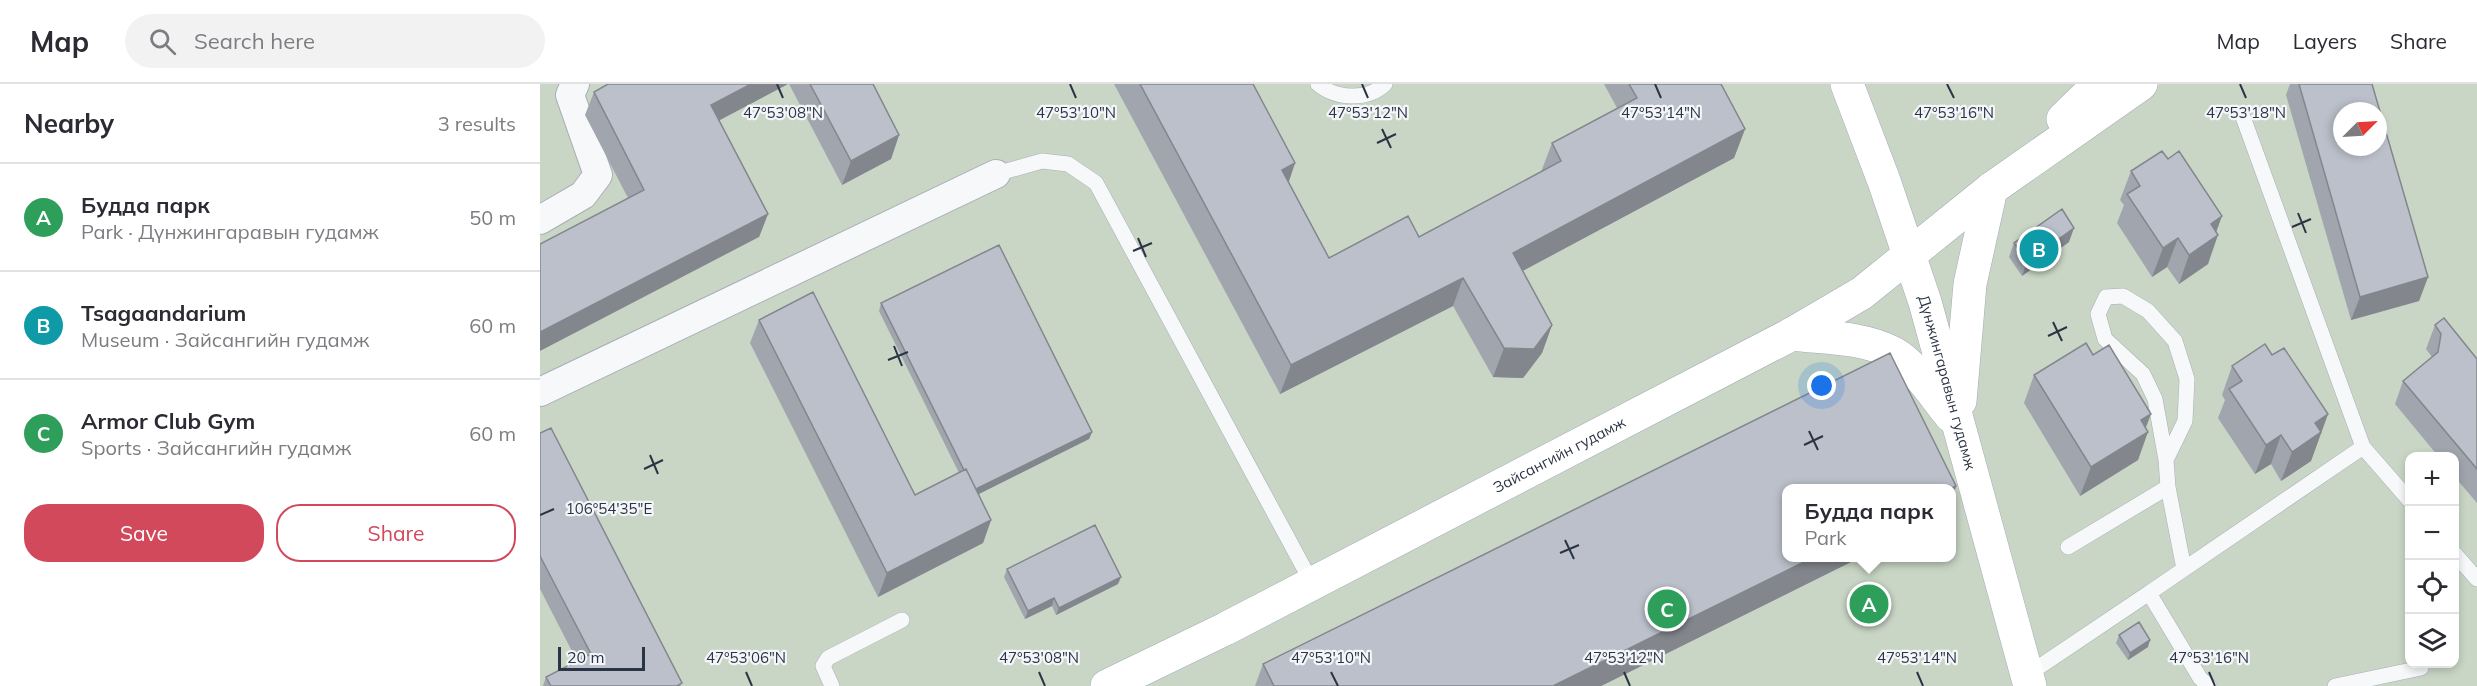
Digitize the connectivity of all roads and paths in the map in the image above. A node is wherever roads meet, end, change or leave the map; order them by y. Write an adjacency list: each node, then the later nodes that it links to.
1 (575, 84): 10 (street)
2 (1318, 84): 3 (lane)
3 (1385, 84)
4 (1847, 84): 11 (main road, Дүнжингаравын гудамж)
5 (2099, 84): 9 (main road, Зайсангийн гудамж)
6 (2140, 84): 9 (main road, Зайсангийн гудамж)
7 (2243, 117): 15 (lane)
8 (996, 174): 13 (street); 23 (lane)
9 (1991, 189): 11 (main road, Зайсангийн гудамж); 14 (main road)
10 (540, 220)
11 (1909, 254): 12 (main road, Зайсангийн гудамж); 14 (main road, Дүнжингаравын гудамж)
12 (1792, 334): 14 (main road); 23 (main road, Зайсангийн гудамж)
13 (540, 392)
14 (1958, 424): 27 (main road, Дүнжингаравын гудамж)
15 (2363, 447): 18 (lane); 21 (lane)
16 (2166, 460): 16 (lane); 17 (lane)
17 (2168, 487): 19 (lane); 21 (lane)
18 (2405, 496)
19 (2068, 546)
20 (2459, 559): 22 (lane)
21 (2184, 569): 24 (lane)
22 (2477, 579)
23 (1312, 583): 29 (main road, Зайсангийн гудамж)
24 (2149, 594): 27 (lane); 30 (lane)
25 (902, 620): 28 (lane)
26 (2421, 668): 31 (lane)
27 (2029, 680)
28 (832, 686)
29 (1107, 686)
30 (2209, 686)
31 (2335, 686)

